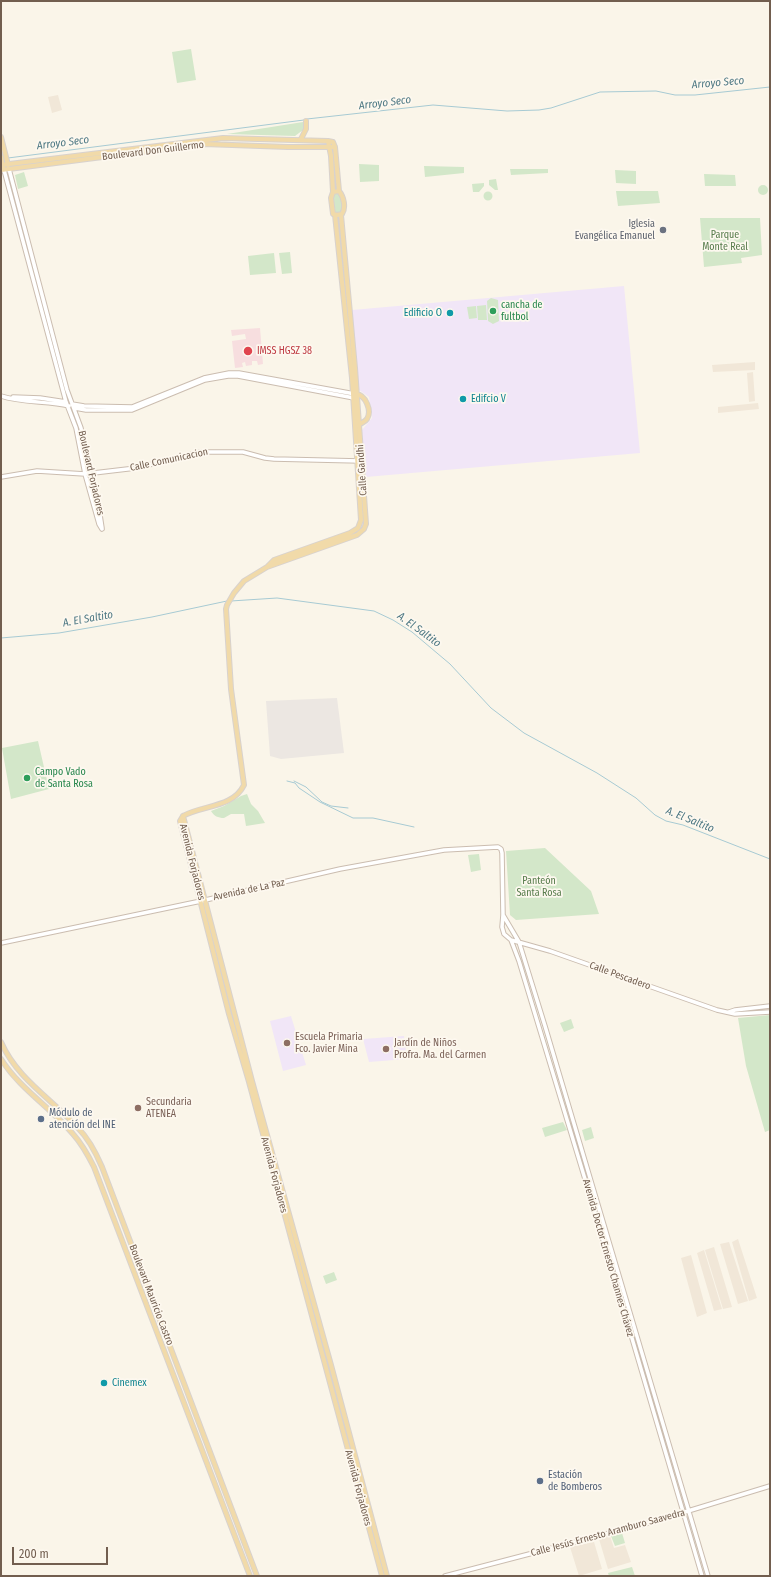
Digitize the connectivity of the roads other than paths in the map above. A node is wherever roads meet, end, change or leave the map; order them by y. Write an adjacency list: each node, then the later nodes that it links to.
1 (306, 121): 3 (main road)
2 (1, 137): 6 (main road, Boulevard Forjadores)
3 (301, 140): 4 (main road, Boulevard Don Guillermo); 5 (main road, Boulevard Don Guillermo)
4 (204, 142): 5 (main road, Boulevard Don Guillermo); 7 (main road, Boulevard Don Guillermo)
5 (332, 147): 8 (main road); 9 (main road)
6 (3, 155): 7 (main road, Boulevard Forjadores)
7 (4, 166): 15 (street, Boulevard Forjadores); 17 (street, Boulevard Forjadores)
8 (339, 191): 9 (main road); 11 (main road)
9 (333, 192): 10 (main road)
10 (335, 215): 11 (main road); 12 (main road)
11 (341, 215): 12 (main road)
12 (347, 306): 14 (main road, Calle Gandhi)
13 (1, 396): 15 (street); 16 (street)
14 (355, 396): 17 (street); 18 (main road, Calle Gandhi); 18 (main road); 19 (main road, Calle Gandhi)
15 (66, 402): 16 (street, Boulevard Forjadores); 17 (street)
16 (68, 406): 17 (street); 20 (street, Boulevard Forjadores)
17 (74, 406): 21 (street, Boulevard Forjadores)
18 (359, 425): 19 (main road, Calle Gandhi)
19 (359, 461): 21 (street, Calle Comunicacion); 23 (main road, Calle Gandhi)
20 (85, 474): 21 (street, Calle Comunicacion); 21 (street, Boulevard Forjadores); 22 (street, Calle Comunicacion)
21 (90, 474)
22 (1, 477)
23 (183, 816): 25 (main road, Avenida Forjadores)
24 (498, 847): 25 (street, Avenida de La Paz); 26 (street, Avenida Doctor Ernesto Channes Chávez)
25 (204, 900): 29 (street, Avenida de La Paz); 42 (main road, Avenida Forjadores); 43 (main road, Avenida Forjadores)
26 (503, 915): 27 (street, Avenida Doctor Ernesto Channes Chávez); 28 (street, Avenida Doctor Ernesto Channes Chávez)
27 (511, 940): 28 (street, Calle Pescadero); 39 (street, Avenida Doctor Ernesto Channes Chávez)
28 (520, 942): 31 (street, Calle Pescadero); 38 (street, Avenida Doctor Ernesto Channes Chávez)
29 (1, 943)
30 (770, 1006): 31 (street)
31 (729, 1012): 32 (street)
32 (770, 1012)
33 (1, 1042): 36 (main road, Boulevard Mauricio Castro)
34 (1, 1059): 35 (main road, Boulevard Mauricio Castro)
35 (105, 1196): 36 (main road); 40 (main road, Boulevard Mauricio Castro)
36 (117, 1205): 41 (main road, Boulevard Mauricio Castro)
37 (770, 1486): 38 (street, Calle Jesús Ernesto Aramburo Saavedra)
38 (689, 1511): 39 (street, Calle Jesús Ernesto Aramburo Saavedra); 46 (street, Avenida Doctor Ernesto Channes Chávez)
39 (684, 1512): 44 (street, Calle Jesús Ernesto Aramburo Saavedra); 45 (street, Avenida Doctor Ernesto Channes Chávez)
40 (250, 1576)
41 (257, 1576)
42 (382, 1576)
43 (387, 1576)
44 (445, 1576)
45 (702, 1576)
46 (708, 1576)

